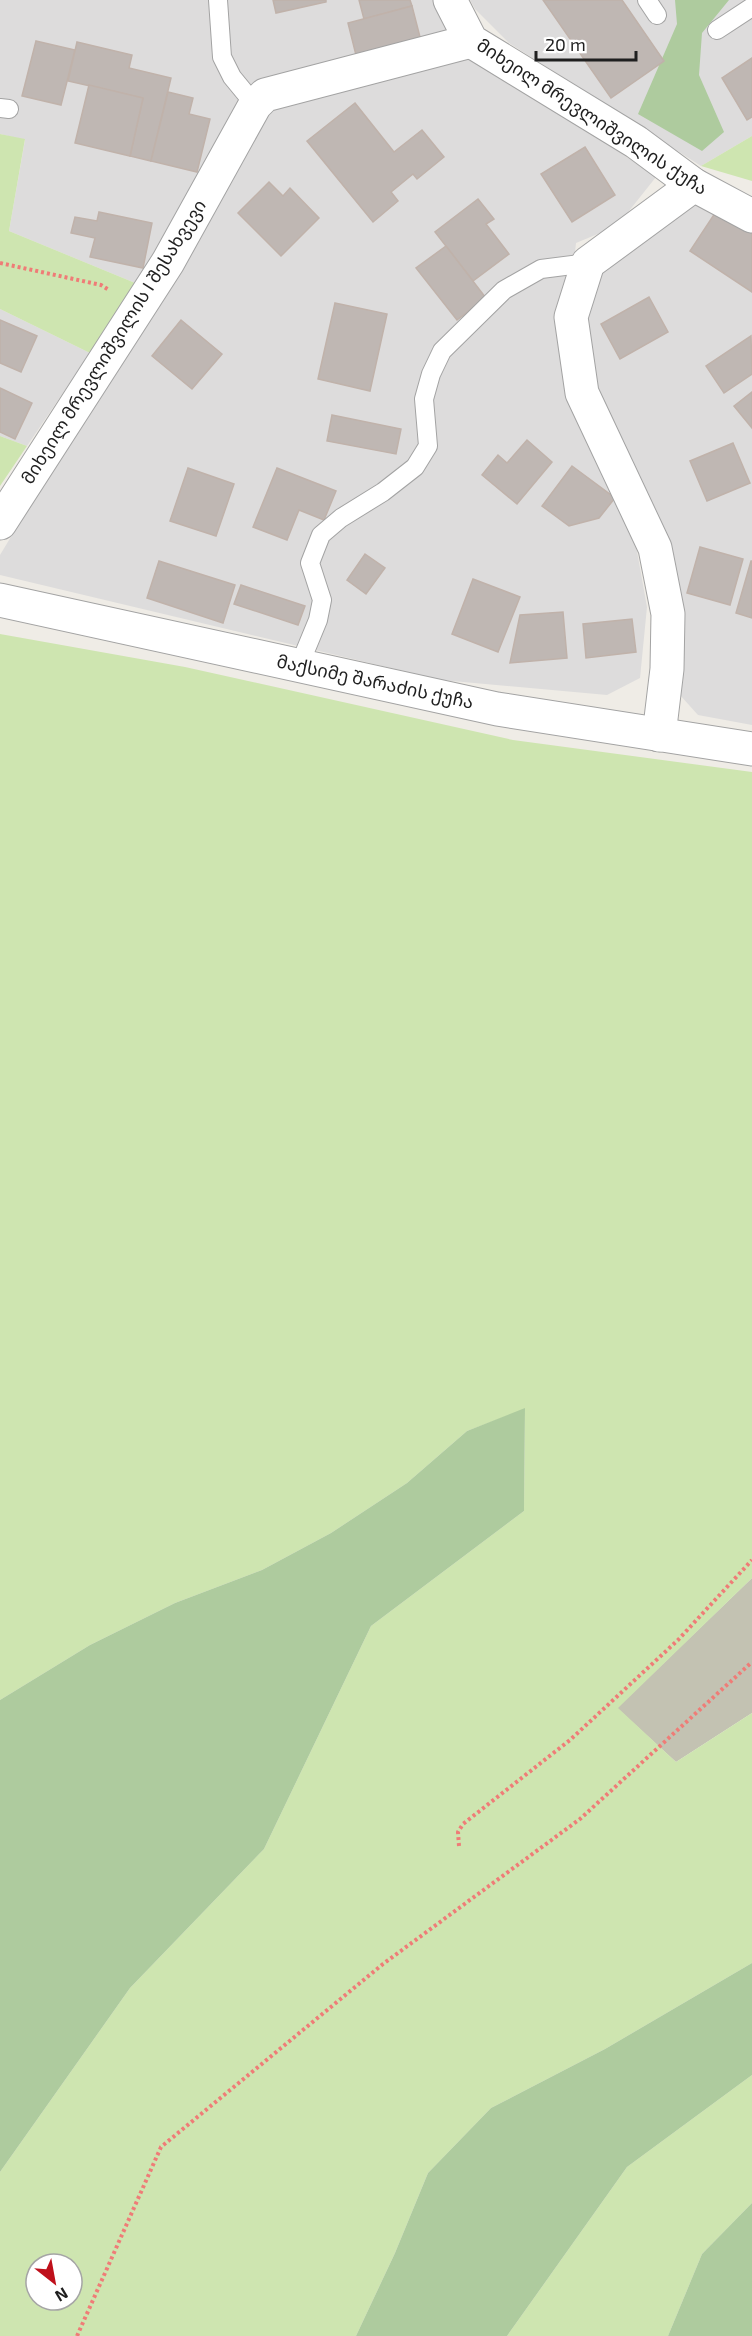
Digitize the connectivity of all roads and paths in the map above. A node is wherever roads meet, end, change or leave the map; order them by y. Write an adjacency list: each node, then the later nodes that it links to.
1 (218, 0): 6 (lane)
2 (450, 0): 5 (street, მიხეილ მრევლიშვილის ქუჩა)
3 (752, 8): 4 (lane)
4 (717, 30)
5 (471, 41): 6 (street); 7 (street, მიხეილ მრევლიშვილის ქუჩა)
6 (255, 105): 11 (street, მიხეილ მრევლიშვილის I შესახვევი)
7 (694, 185): 8 (street, მიხეილ მრევლიშვილის ქუჩა); 10 (street)
8 (752, 216)
9 (0, 263): 11 (path)
10 (588, 263): 14 (lane); 15 (street)
11 (138, 308): 12 (street, მიხეილ მრევლიშვილის I შესახვევი)
12 (0, 523)
13 (0, 600): 14 (street, მაქსიმე შარაძის ქუჩა)
14 (299, 666): 15 (street, მაქსიმე შარაძის ქუჩა)
15 (659, 735): 16 (street, მაქსიმე შარაძის ქუჩა)
16 (752, 750)
17 (752, 1560): 19 (path)
18 (752, 1662): 20 (path)
19 (459, 1846)
20 (77, 2336)

